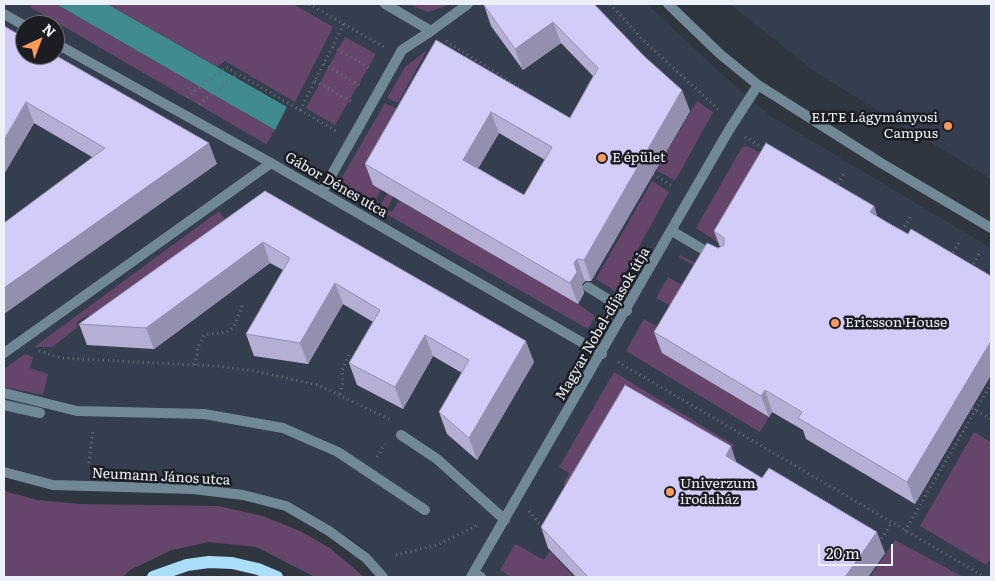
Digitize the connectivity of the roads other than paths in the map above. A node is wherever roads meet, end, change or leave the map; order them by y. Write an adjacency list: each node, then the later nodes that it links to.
1 (385, 4): 4 (street)
2 (468, 4): 4 (street)
3 (668, 4): 6 (street)
4 (431, 30): 8 (street)
5 (65, 49): 7 (street, Gábor Dénes utca)
6 (758, 85): 9 (street); 10 (street, Magyar Nobel-díjasok útja)
7 (271, 163): 8 (street, Gábor Dénes utca); 14 (street)
8 (322, 192): 15 (street, Gábor Dénes utca)
9 (991, 228)
10 (672, 231): 11 (street); 13 (street, Magyar Nobel-díjasok útja)
11 (726, 263)
12 (588, 287): 13 (street)
13 (627, 311): 15 (street, Magyar Nobel-díjasok útja)
14 (4, 353)
15 (602, 354): 22 (street, Magyar Nobel-díjasok útja)
16 (4, 393): 21 (street)
17 (4, 406): 18 (street)
18 (40, 413)
19 (401, 435): 22 (street)
20 (4, 472): 26 (street, Neumann János utca)
21 (425, 510)
22 (505, 520): 23 (street, Magyar Nobel-díjasok útja)
23 (475, 576)
24 (153, 577): 25 (main road)
25 (277, 577)
26 (383, 577)

